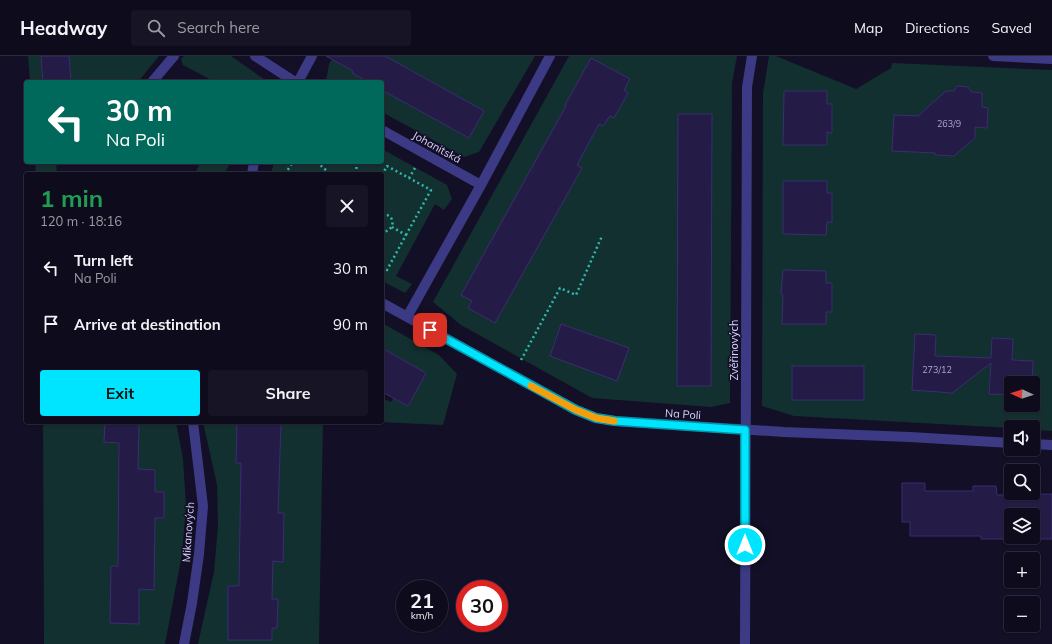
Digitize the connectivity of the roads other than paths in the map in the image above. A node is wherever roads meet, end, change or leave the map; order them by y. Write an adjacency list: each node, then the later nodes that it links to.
1 (174, 56): 8 (street)
2 (256, 56): 9 (street)
3 (312, 56): 10 (street)
4 (550, 56): 12 (street)
5 (752, 56): 16 (street, Zvěřinových)
6 (993, 56): 7 (street)
7 (1052, 59)
8 (154, 80)
9 (294, 80)
10 (298, 80)
11 (384, 131): 12 (street, Johanitská)
12 (481, 185): 14 (street)
13 (384, 304): 14 (street, Na Poli)
14 (407, 317): 16 (street, Na Poli)
15 (193, 424): 20 (street, Mikanových)
16 (745, 430): 17 (street, Na Poli); 21 (street, Zvěřinových)
17 (1004, 443)
18 (1040, 444): 19 (street)
19 (1052, 445)
20 (184, 644)
21 (745, 644)

